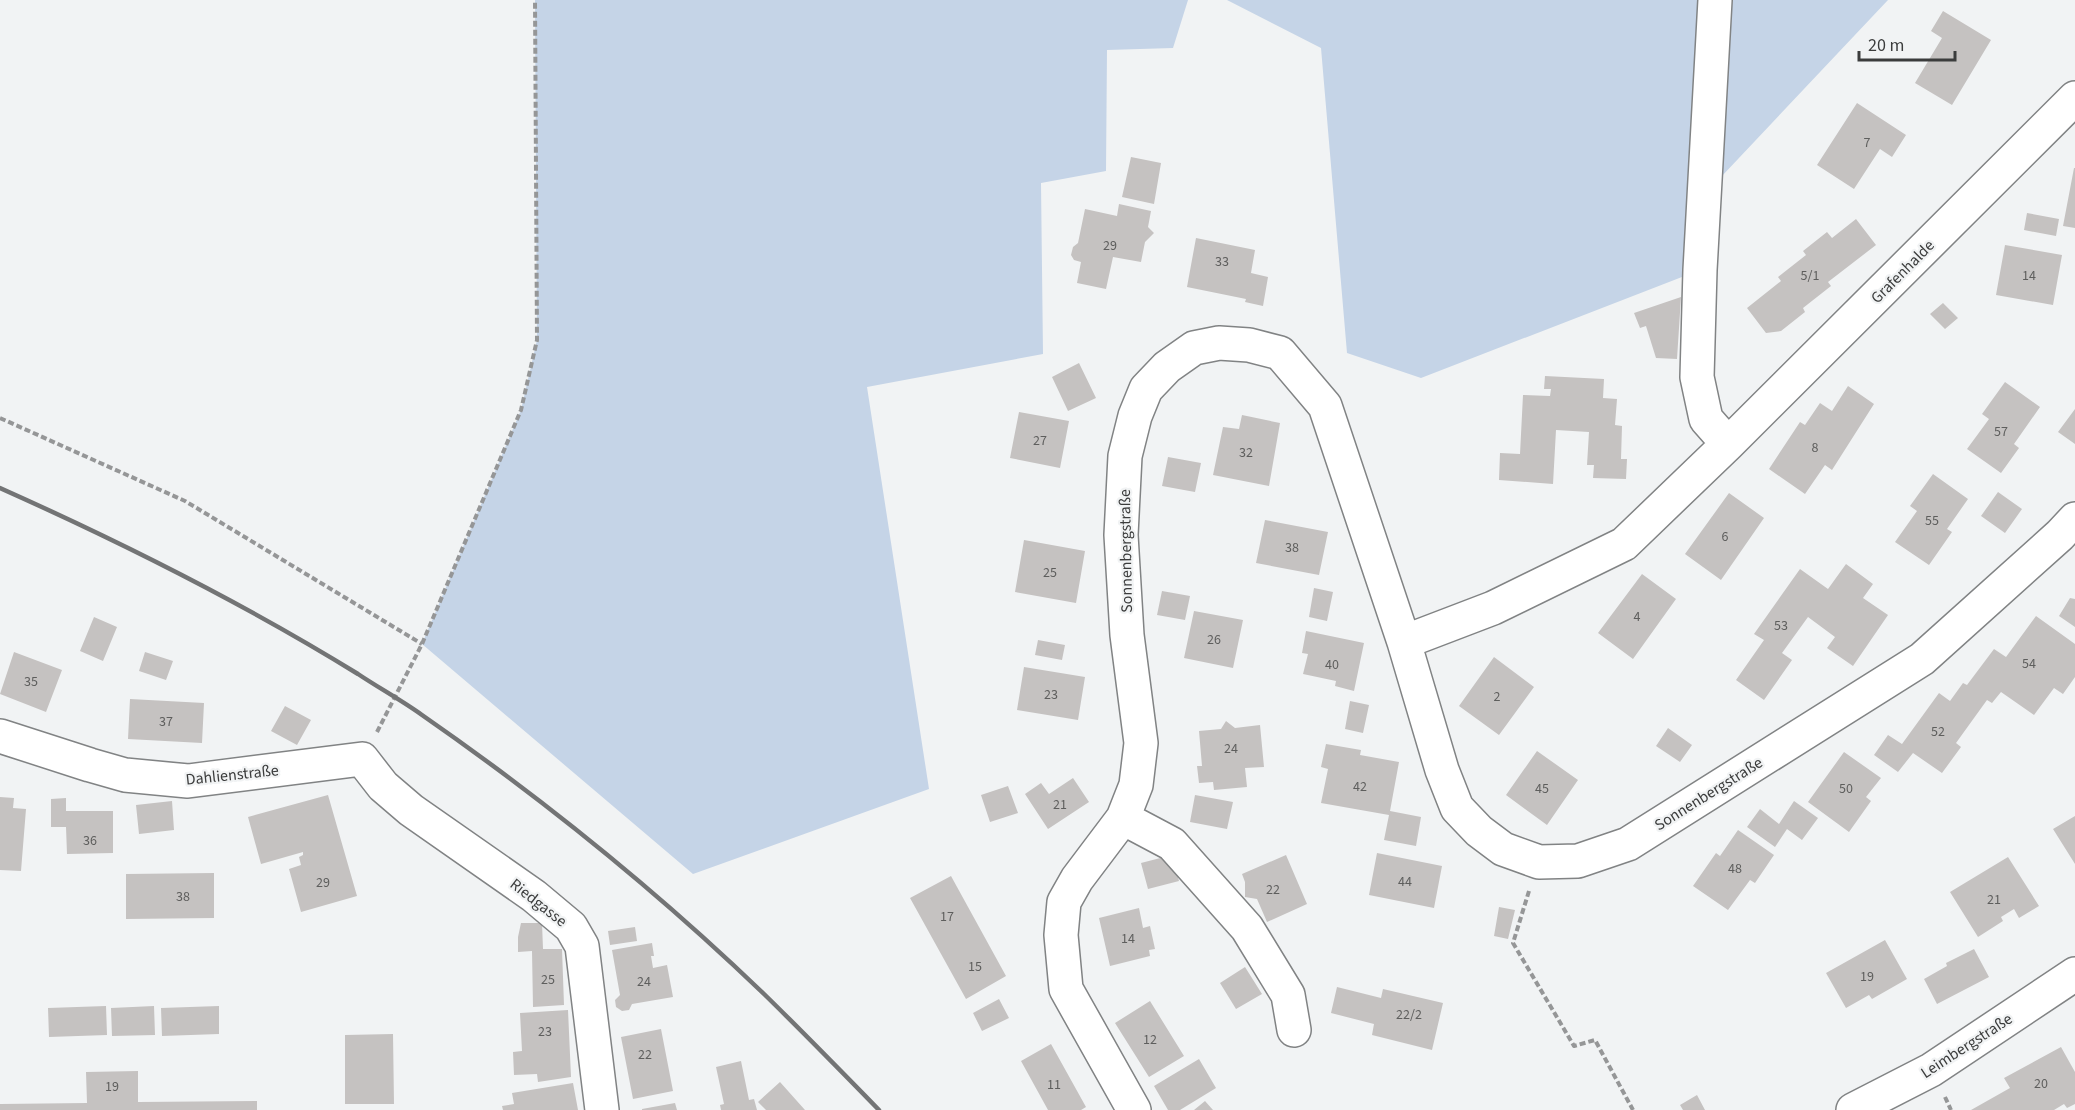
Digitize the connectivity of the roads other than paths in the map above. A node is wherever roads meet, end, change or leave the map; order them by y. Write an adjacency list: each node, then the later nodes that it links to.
1 (1715, 0): 3 (street)
2 (2075, 98): 3 (street, Grafenhalde)
3 (1728, 444): 5 (street)
4 (2075, 519): 5 (street, Sonnenbergstraße)
5 (1404, 642): 8 (street, Sonnenbergstraße)
6 (0, 736): 7 (street, Dahlienstraße)
7 (362, 759): 11 (street, Riedgasse)
8 (1123, 818): 10 (street); 12 (street, Sonnenbergstraße)
9 (2075, 974): 13 (street, Leimbergstraße)
10 (1294, 1030)
11 (602, 1110)
12 (1134, 1110)
13 (1853, 1110)

